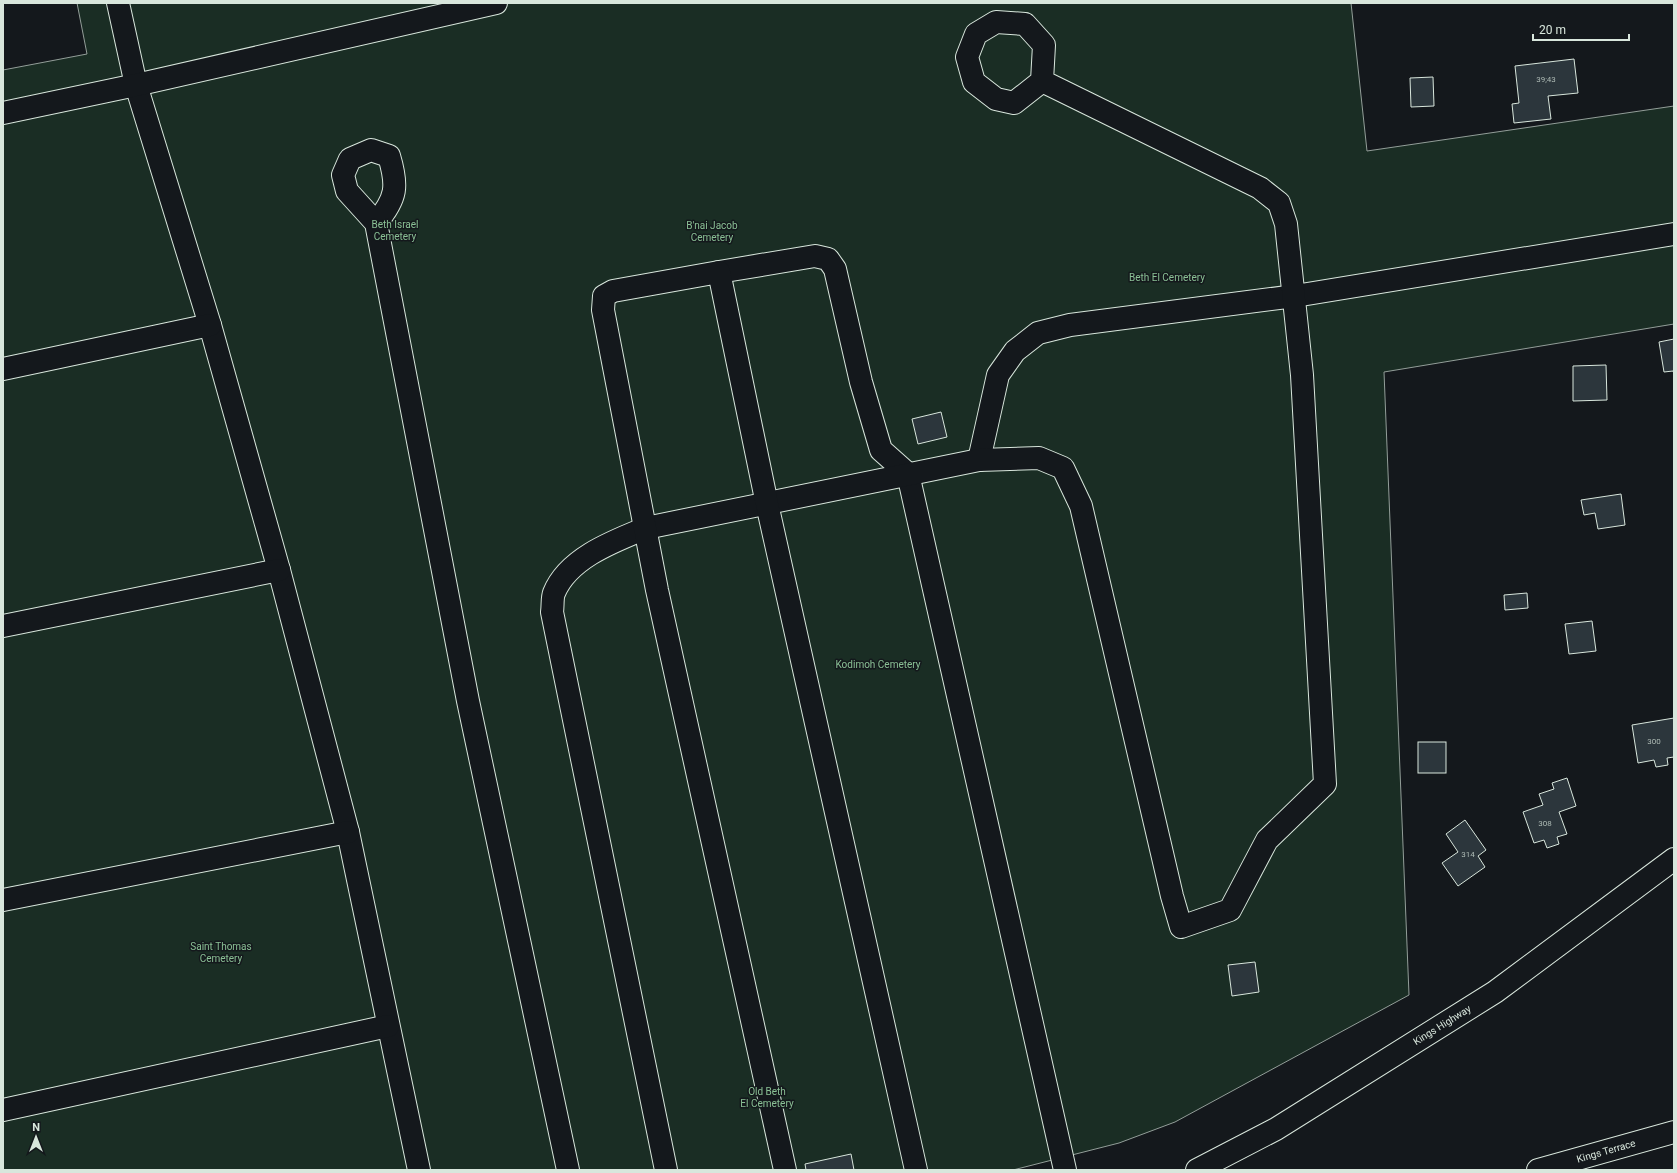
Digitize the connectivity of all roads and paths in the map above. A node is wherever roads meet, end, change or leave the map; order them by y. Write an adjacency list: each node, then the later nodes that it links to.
1 (118, 3): 4 (main road)
2 (496, 3): 4 (main road)
3 (1042, 81): 9 (main road)
4 (136, 85): 5 (main road); 10 (main road)
5 (3, 113)
6 (376, 223): 25 (main road)
7 (1674, 234): 9 (main road)
8 (719, 272): 13 (main road); 14 (main road); 15 (main road)
9 (1295, 296): 12 (main road); 12 (main road)
10 (210, 325): 11 (main road); 16 (main road)
11 (3, 369)
12 (979, 460): 13 (main road)
13 (908, 474): 14 (main road); 29 (main road)
14 (767, 504): 15 (main road); 28 (main road)
15 (646, 528): 26 (main road); 27 (main road)
16 (279, 570): 17 (main road); 18 (main road)
17 (3, 626)
18 (348, 832): 20 (main road); 21 (main road)
19 (1674, 859): 30 (main road, Kings Highway)
20 (3, 900)
21 (388, 1026): 22 (main road); 24 (main road)
22 (3, 1110)
23 (1674, 1132): 31 (main road, Kings Terrace)
24 (419, 1170)
25 (568, 1170)
26 (666, 1170)
27 (785, 1170)
28 (916, 1170)
29 (1065, 1170)
30 (1197, 1170)
31 (1538, 1170)

